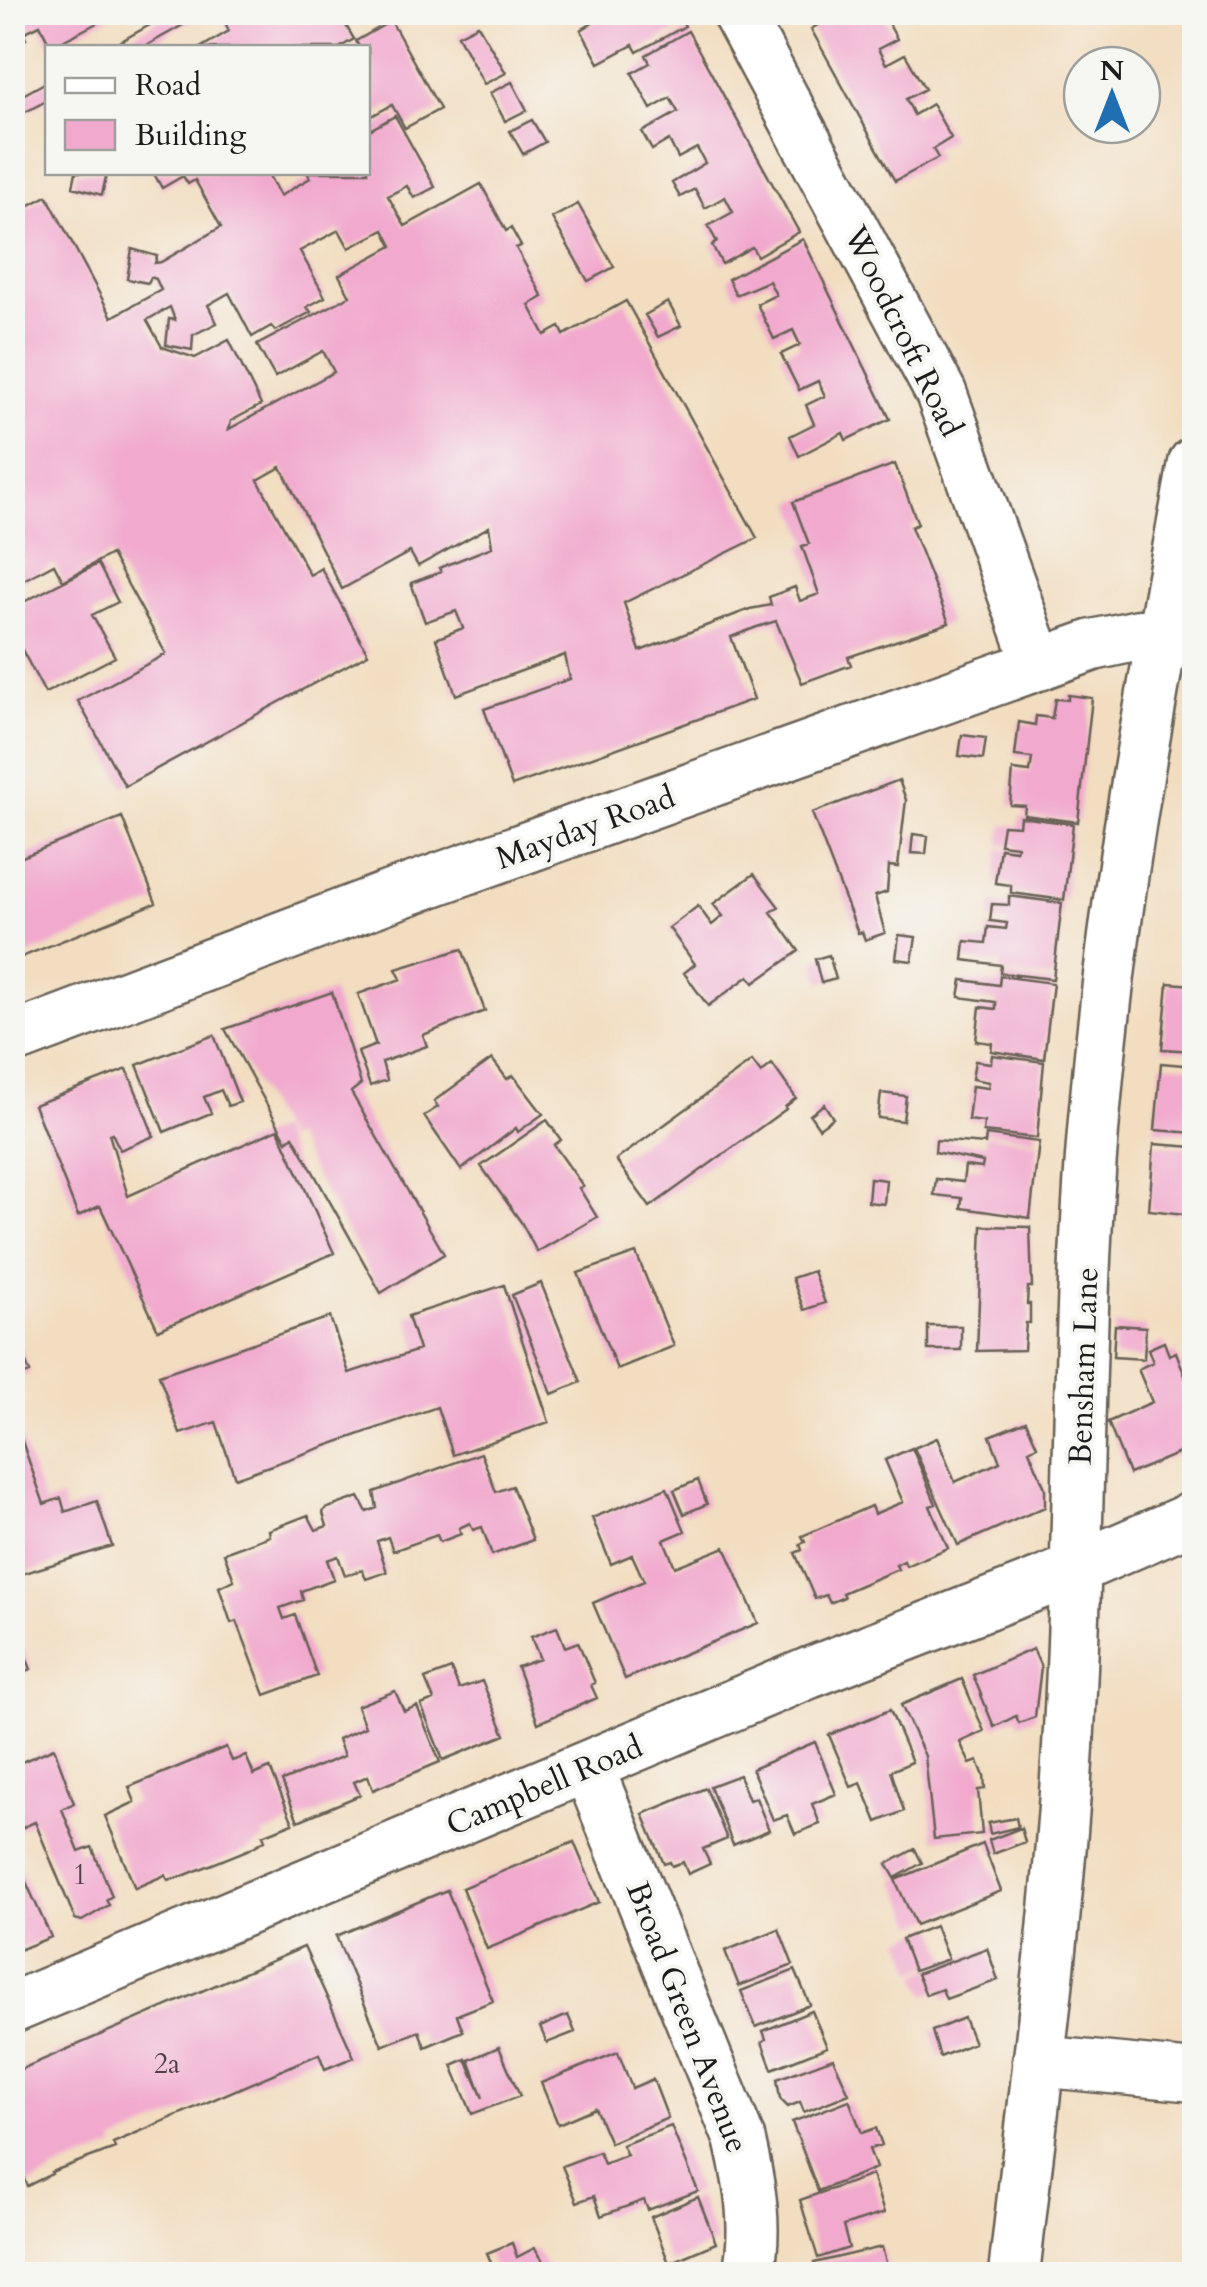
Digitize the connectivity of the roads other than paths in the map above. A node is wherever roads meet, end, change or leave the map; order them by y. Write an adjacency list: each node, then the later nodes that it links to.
1 (737, 12): 4 (street, Woodcroft Road)
2 (1194, 464): 3 (street, Bensham Lane)
3 (1178, 640): 4 (street, Mayday Road); 7 (street, Bensham Lane)
4 (1038, 665): 5 (street, Mayday Road)
5 (12, 1039)
6 (1194, 1517): 7 (street, Campbell Road)
7 (1077, 1567): 8 (street, Campbell Road); 10 (street, Bensham Lane)
8 (588, 1767): 9 (street, Campbell Road); 12 (street, Broad Green Avenue)
9 (12, 2008)
10 (1038, 2062): 11 (street); 13 (street, Bensham Lane)
11 (1194, 2076)
12 (748, 2274)
13 (1014, 2274)

